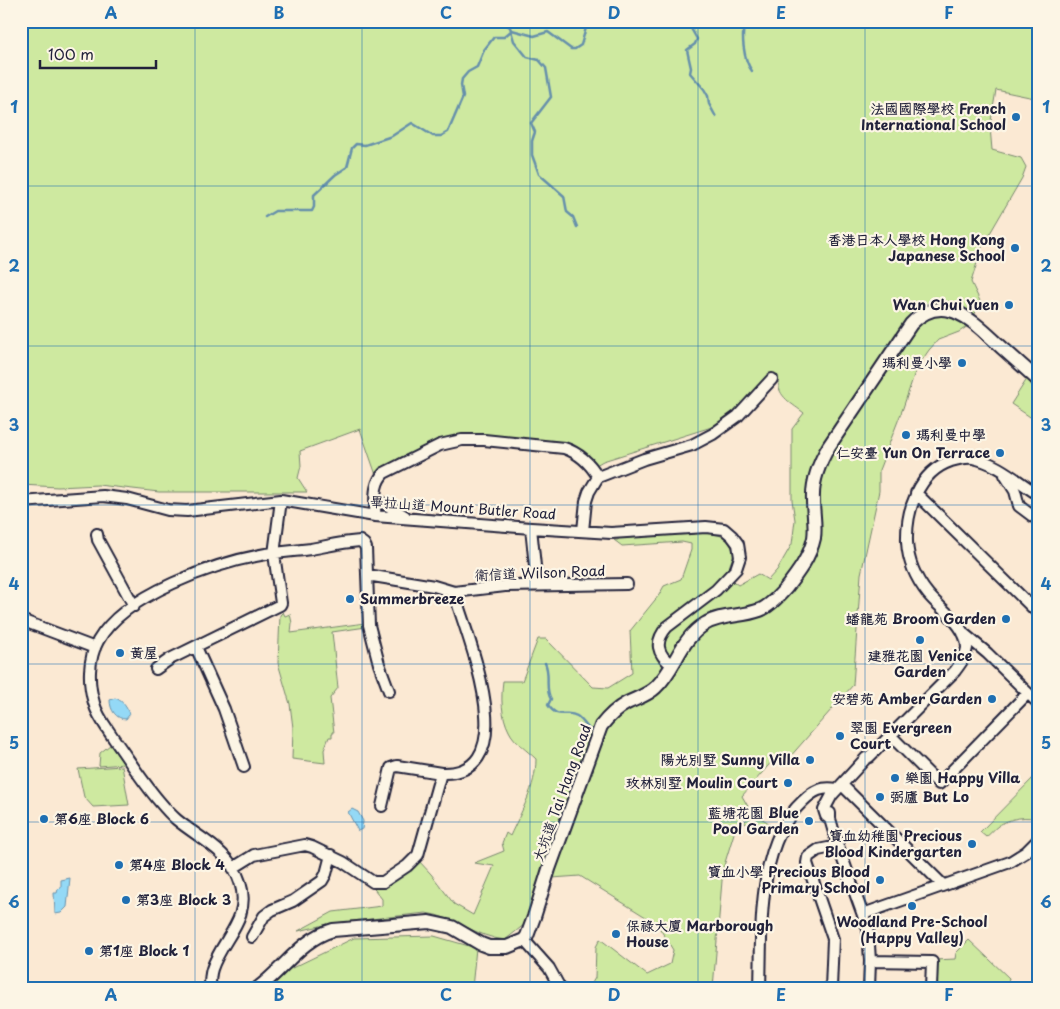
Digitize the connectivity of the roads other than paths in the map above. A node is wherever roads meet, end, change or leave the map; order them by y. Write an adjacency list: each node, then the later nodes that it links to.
1 (772, 379): 4 (street)
2 (1039, 381): 33 (main road, 大坑道 Tai Hang Road)
3 (1002, 471): 5 (street); 6 (street); 12 (street)
4 (598, 476): 8 (street); 18 (street)
5 (1027, 488): 7 (street); 12 (street)
6 (916, 494): 11 (street); 14 (street)
7 (1039, 495)
8 (376, 499): 13 (street); 15 (street)
9 (281, 500): 10 (street, 畢拉山道 Mount Butler Road); 13 (street, 畢拉山道 Mount Butler Road); 20 (street)
10 (21, 502)
11 (912, 509): 14 (street); 28 (street)
12 (1023, 510): 16 (street)
13 (374, 516): 15 (street, 畢拉山道 Mount Butler Road)
14 (940, 516): 26 (street)
15 (411, 519): 17 (street, 畢拉山道 Mount Butler Road)
16 (1039, 521)
17 (532, 528): 18 (street, 畢拉山道 Mount Butler Road); 23 (street)
18 (583, 531): 33 (street, 畢拉山道 Mount Butler Road)
19 (97, 534): 25 (street)
20 (274, 554): 21 (street); 25 (street); 29 (street)
21 (367, 576): 24 (street); 35 (street)
22 (627, 584): 23 (street, 衛信道 Wilson Road)
23 (537, 585): 24 (street, 衛信道 Wilson Road)
24 (454, 592): 40 (street)
25 (134, 606): 31 (street)
26 (1039, 614)
27 (21, 620): 31 (street)
28 (962, 632): 30 (street); 32 (street)
29 (196, 646): 34 (street); 39 (street)
30 (967, 646): 32 (street); 38 (street)
31 (95, 648): 46 (street)
32 (982, 649): 36 (street)
33 (672, 665): 50 (main road, 大坑道 Tai Hang Road)
34 (156, 669)
35 (389, 690)
36 (1028, 693): 37 (street); 38 (street)
37 (1039, 704)
38 (891, 736): 41 (street)
39 (244, 767)
40 (441, 773): 42 (street); 45 (street)
41 (839, 787): 44 (street); 47 (street); 55 (street)
42 (382, 806)
43 (1039, 839): 47 (street)
44 (838, 846): 48 (street); 56 (street)
45 (331, 855): 46 (street); 49 (street)
46 (233, 868): 52 (street)
47 (943, 886): 48 (street)
48 (863, 914): 51 (street)
49 (252, 937)
50 (524, 940): 53 (main road); 54 (street)
51 (870, 960): 57 (street); 58 (street)
52 (210, 988)
53 (258, 988)
54 (560, 988)
55 (760, 988)
56 (831, 988)
57 (869, 988)
58 (931, 988)

